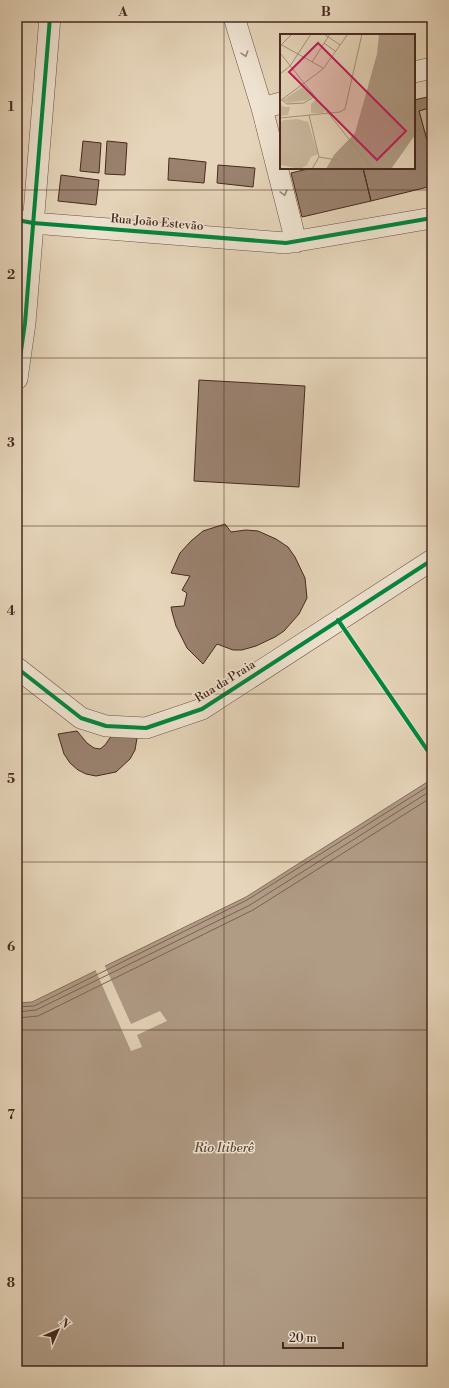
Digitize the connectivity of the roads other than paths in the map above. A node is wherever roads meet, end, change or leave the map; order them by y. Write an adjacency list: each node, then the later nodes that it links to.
1 (50, 17): 9 (street)
2 (234, 17): 5 (street, one-way to 5)
3 (432, 68): 4 (street)
4 (415, 72)
5 (271, 106): 6 (street, one-way to 6)
6 (280, 155)
7 (283, 169): 10 (street, one-way to 10)
8 (432, 218): 10 (street, Rua João Estevão)
9 (25, 221): 10 (street, Rua João Estevão); 11 (street)
10 (296, 242)
11 (17, 378)
12 (432, 560): 13 (street, Rua da Praia)
13 (17, 668)

